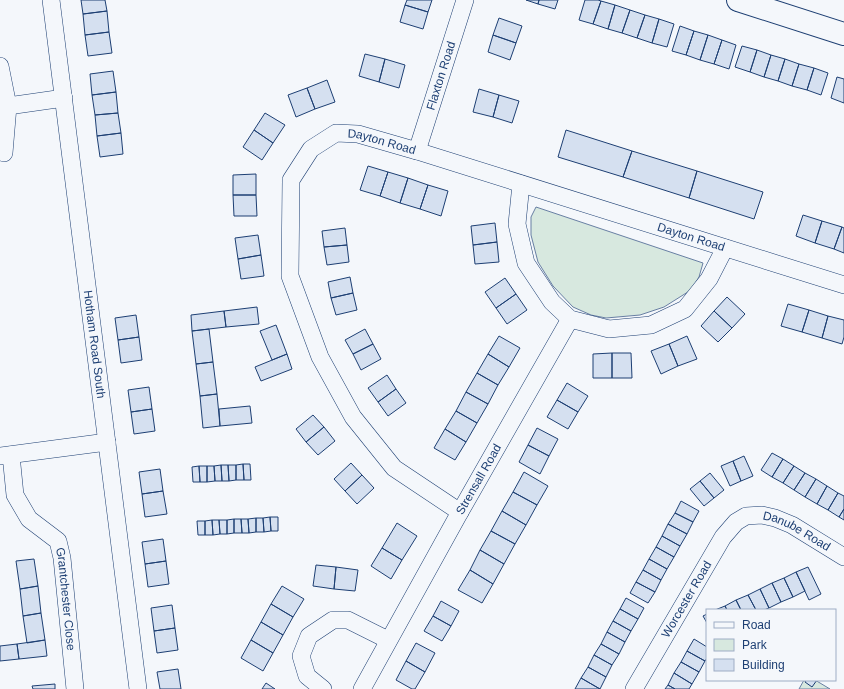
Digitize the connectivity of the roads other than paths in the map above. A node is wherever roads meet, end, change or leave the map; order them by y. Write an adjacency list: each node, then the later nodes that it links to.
1 (50, 0): 6 (street, Hotham Road South)
2 (465, 0): 8 (street, Flaxton Road)
3 (738, 0): 4 (street)
4 (844, 34)
5 (0, 66): 7 (street)
6 (64, 98): 7 (street); 14 (street, Hotham Road South)
7 (8, 106): 9 (street)
8 (417, 151): 10 (street, Dayton Road); 16 (street, Dayton Road)
9 (4, 153)
10 (521, 184): 11 (street, Dayton Road); 13 (street)
11 (725, 248): 12 (street, Dayton Road); 13 (street)
12 (844, 285)
13 (570, 319): 16 (street, Strensall Road)
14 (107, 442): 15 (street); 21 (street, Hotham Road South)
15 (6, 455): 20 (street, Grantchester Close)
16 (460, 512): 19 (street, Strensall Road)
17 (746, 516): 18 (street, Danube Road); 24 (street, Worcester Road)
18 (844, 557)
19 (388, 640): 22 (street); 23 (street, Strensall Road)
20 (75, 689)
21 (138, 689)
22 (323, 689)
23 (362, 689)
24 (634, 689)

